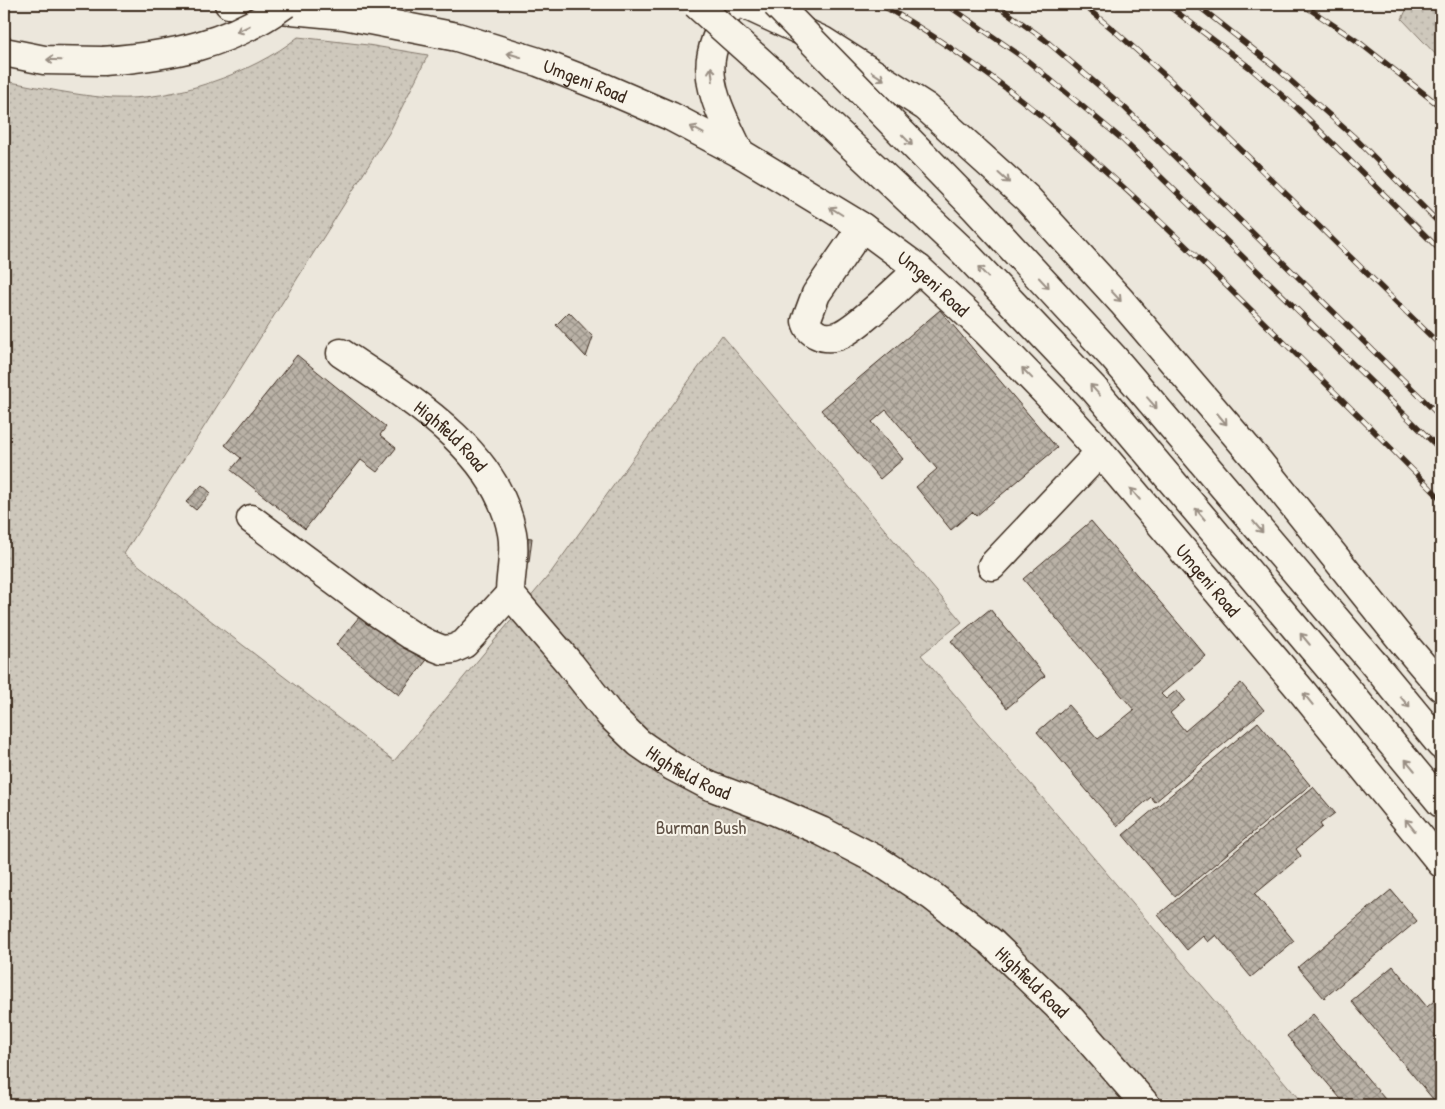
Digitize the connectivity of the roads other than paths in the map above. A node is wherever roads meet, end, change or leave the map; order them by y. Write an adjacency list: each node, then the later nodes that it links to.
1 (228, 4): 8 (main road, Umgeni Road, one-way to 1)
2 (285, 4): 7 (main road, one-way to 7, bridge)
3 (696, 4): 18 (main road, one-way to 3, bridge)
4 (731, 4): 8 (main road, one-way to 4)
5 (743, 4): 16 (main road, one-way to 16)
6 (776, 4): 17 (main road, one-way to 17, bridge)
7 (4, 52)
8 (740, 153): 9 (main road, Umgeni Road, one-way to 8)
9 (862, 227): 10 (main road, Umgeni Road); 10 (main road)
10 (919, 269): 12 (main road, Umgeni Road, one-way to 10)
11 (341, 353): 15 (main road, Highfield Road)
12 (1100, 452): 14 (main road); 19 (main road, Umgeni Road, one-way to 12)
13 (251, 519): 15 (main road)
14 (992, 566)
15 (510, 594): 20 (main road, Highfield Road)
16 (1441, 687)
17 (1441, 745)
18 (1441, 803)
19 (1441, 863)
20 (1146, 1105)

